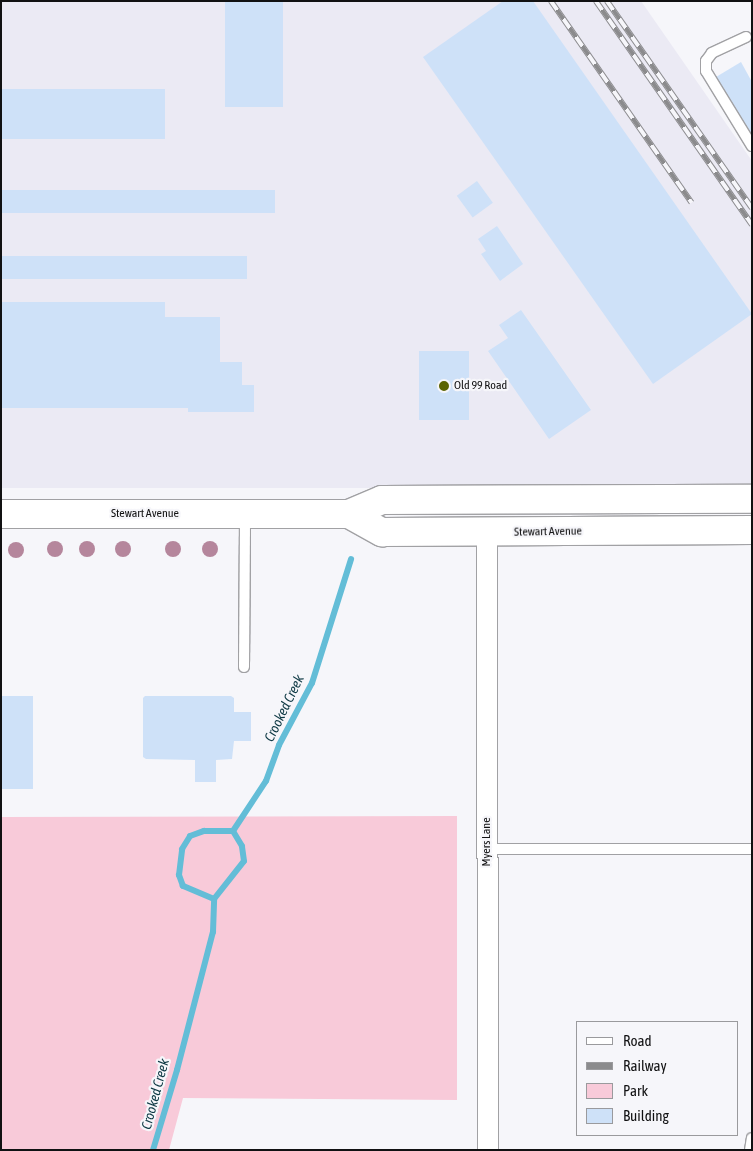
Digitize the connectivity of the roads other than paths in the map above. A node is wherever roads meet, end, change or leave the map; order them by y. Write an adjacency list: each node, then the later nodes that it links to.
1 (746, 36): 2 (lane)
2 (752, 146)
3 (674, 499): 4 (main road, Stewart Avenue); 7 (main road, Stewart Avenue); 9 (main road)
4 (752, 499)
5 (1, 514): 6 (main road, Stewart Avenue)
6 (245, 514): 7 (main road, Stewart Avenue); 10 (lane)
7 (349, 514): 9 (main road, Stewart Avenue)
8 (752, 530): 9 (main road, Stewart Avenue)
9 (487, 533): 11 (street, Myers Lane)
10 (244, 667)
11 (487, 849): 12 (lane); 14 (street, Myers Lane)
12 (752, 849)
13 (752, 1138): 15 (lane)
14 (488, 1150)
15 (750, 1150)

